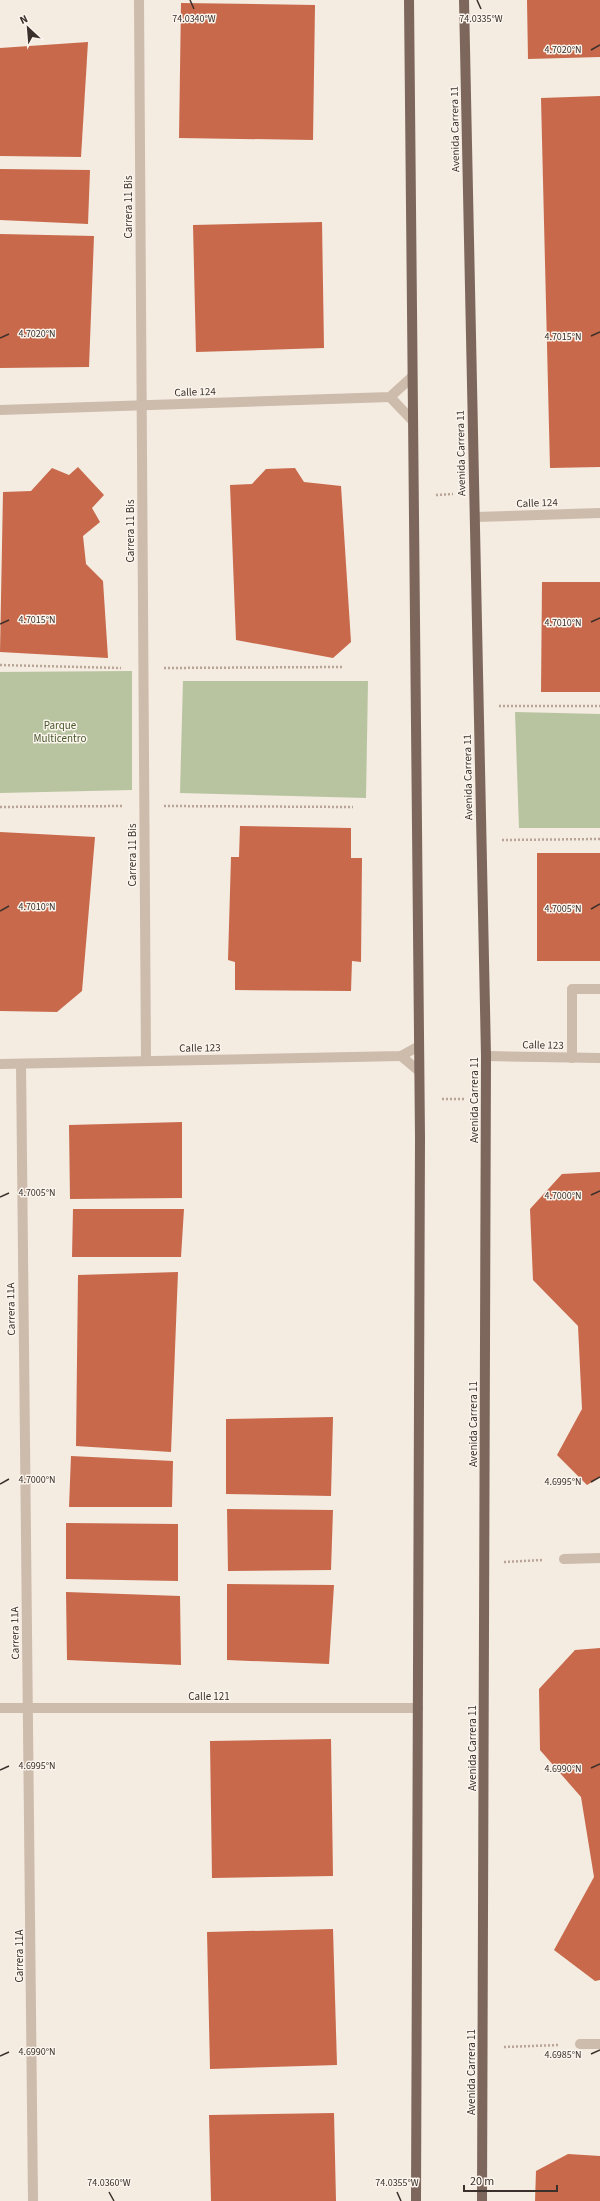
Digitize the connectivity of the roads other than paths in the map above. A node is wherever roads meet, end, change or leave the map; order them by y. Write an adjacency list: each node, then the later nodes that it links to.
1 (139, 0): 6 (street, Carrera 11 Bis)
2 (409, 0): 4 (main road)
3 (464, 0): 10 (main road, Avenida Carrera 11)
4 (412, 377): 5 (street); 8 (main road)
5 (390, 397): 6 (street, Calle 124); 8 (street)
6 (140, 406): 7 (street, Calle 124); 17 (street, Carrera 11 Bis)
7 (0, 410)
8 (412, 420): 12 (main road)
9 (600, 513): 10 (street, Calle 124)
10 (475, 517): 14 (main road, Avenida Carrera 11)
11 (600, 989): 15 (street)
12 (419, 1046): 13 (street, Calle 123); 20 (main road)
13 (401, 1056): 17 (street, Calle 123); 20 (street)
14 (486, 1056): 15 (street, Calle 123); 30 (main road, Avenida Carrera 11)
15 (572, 1058): 16 (street, Calle 123)
16 (600, 1058)
17 (146, 1061): 19 (street, Calle 123)
18 (0, 1064): 19 (street, Calle 123)
19 (21, 1064): 24 (street, Carrera 11A)
20 (419, 1071): 25 (main road)
21 (600, 1558): 22 (street)
22 (564, 1559)
23 (0, 1708): 24 (street, Calle 121)
24 (28, 1708): 25 (street, Calle 121); 28 (street, Carrera 11A)
25 (418, 1708): 29 (main road)
26 (580, 2044): 27 (street)
27 (600, 2044)
28 (33, 2201)
29 (416, 2201)
30 (482, 2201)

